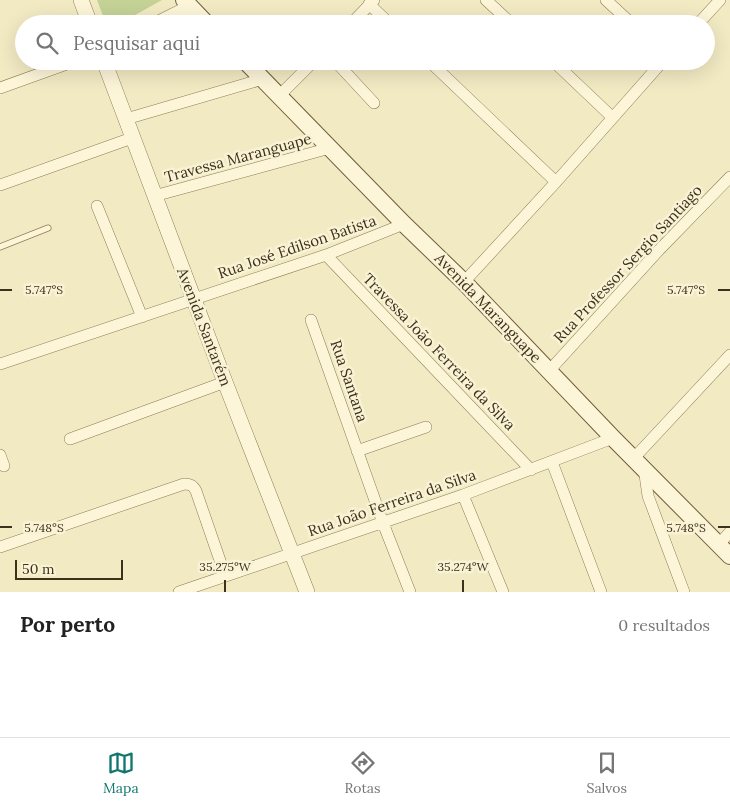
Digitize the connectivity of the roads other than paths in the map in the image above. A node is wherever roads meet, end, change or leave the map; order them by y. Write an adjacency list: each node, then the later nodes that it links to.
1 (81, 0): 7 (street)
2 (486, 0): 12 (street)
3 (606, 0): 13 (street)
4 (720, 0): 14 (street)
5 (191, 2): 8 (street); 9 (main road)
6 (372, 2): 10 (street); 11 (street)
7 (87, 15)
8 (171, 15)
9 (200, 15)
10 (360, 15)
11 (383, 15)
12 (502, 15)
13 (622, 15)
14 (706, 15)
15 (50, 70): 24 (street)
16 (107, 70): 28 (street, Avenida Santarém)
17 (254, 70): 23 (main road, Avenida Maranguape)
18 (305, 70): 25 (street)
19 (343, 70): 26 (street)
20 (438, 70): 32 (street)
21 (562, 70): 27 (street)
22 (655, 70): 27 (street)
23 (263, 79): 25 (main road, Avenida Maranguape); 28 (street)
24 (0, 88)
25 (279, 96): 30 (main road, Avenida Maranguape)
26 (374, 103)
27 (612, 117): 32 (street)
28 (126, 119): 29 (street, Avenida Santarém)
29 (132, 138): 33 (street); 34 (street, Avenida Santarém)
30 (330, 148): 34 (street, Travessa Maranguape); 36 (main road, Avenida Maranguape)
31 (730, 177): 46 (street, Rua Professor Sergio Santiago)
32 (556, 182): 40 (street)
33 (0, 184)
34 (154, 196): 41 (street, Avenida Santarém)
35 (97, 206): 42 (street)
36 (404, 224): 39 (street, Rua José Edilson Batista); 40 (main road, Avenida Maranguape)
37 (48, 228): 38 (lane)
38 (0, 247)
39 (326, 255): 41 (street, Rua José Edilson Batista); 56 (street, Travessa João Ferreira da Silva)
40 (464, 282): 46 (main road, Avenida Maranguape)
41 (194, 299): 42 (street, Rua José Edilson Batista); 47 (street, Avenida Santarém)
42 (142, 317): 45 (street, Rua José Edilson Batista)
43 (311, 320): 51 (street, Rua Santana)
44 (730, 355): 54 (street)
45 (0, 364)
46 (549, 371): 49 (main road, Avenida Maranguape)
47 (225, 382): 50 (street); 61 (street, Avenida Santarém)
48 (426, 427): 51 (street)
49 (613, 438): 53 (street, Rua João Ferreira da Silva); 54 (main road, Avenida Maranguape)
50 (70, 439)
51 (357, 451): 58 (street, Rua Santana)
52 (0, 455): 55 (street)
53 (552, 462): 56 (street, Rua João Ferreira da Silva); 67 (street)
54 (639, 463): 59 (main road, Avenida Maranguape); 68 (street)
55 (4, 466)
56 (531, 470): 57 (street, Rua João Ferreira da Silva)
57 (464, 495): 58 (street, Rua João Ferreira da Silva); 66 (street)
58 (383, 523): 61 (street, Rua João Ferreira da Silva); 65 (street, Rua Santana)
59 (726, 544)
60 (0, 547): 62 (street)
61 (293, 553): 62 (street, Rua João Ferreira da Silva); 64 (street, Avenida Santarém)
62 (225, 575): 63 (street, Rua João Ferreira da Silva)
63 (179, 592)
64 (307, 592)
65 (410, 592)
66 (503, 592)
67 (600, 592)
68 (684, 592)

